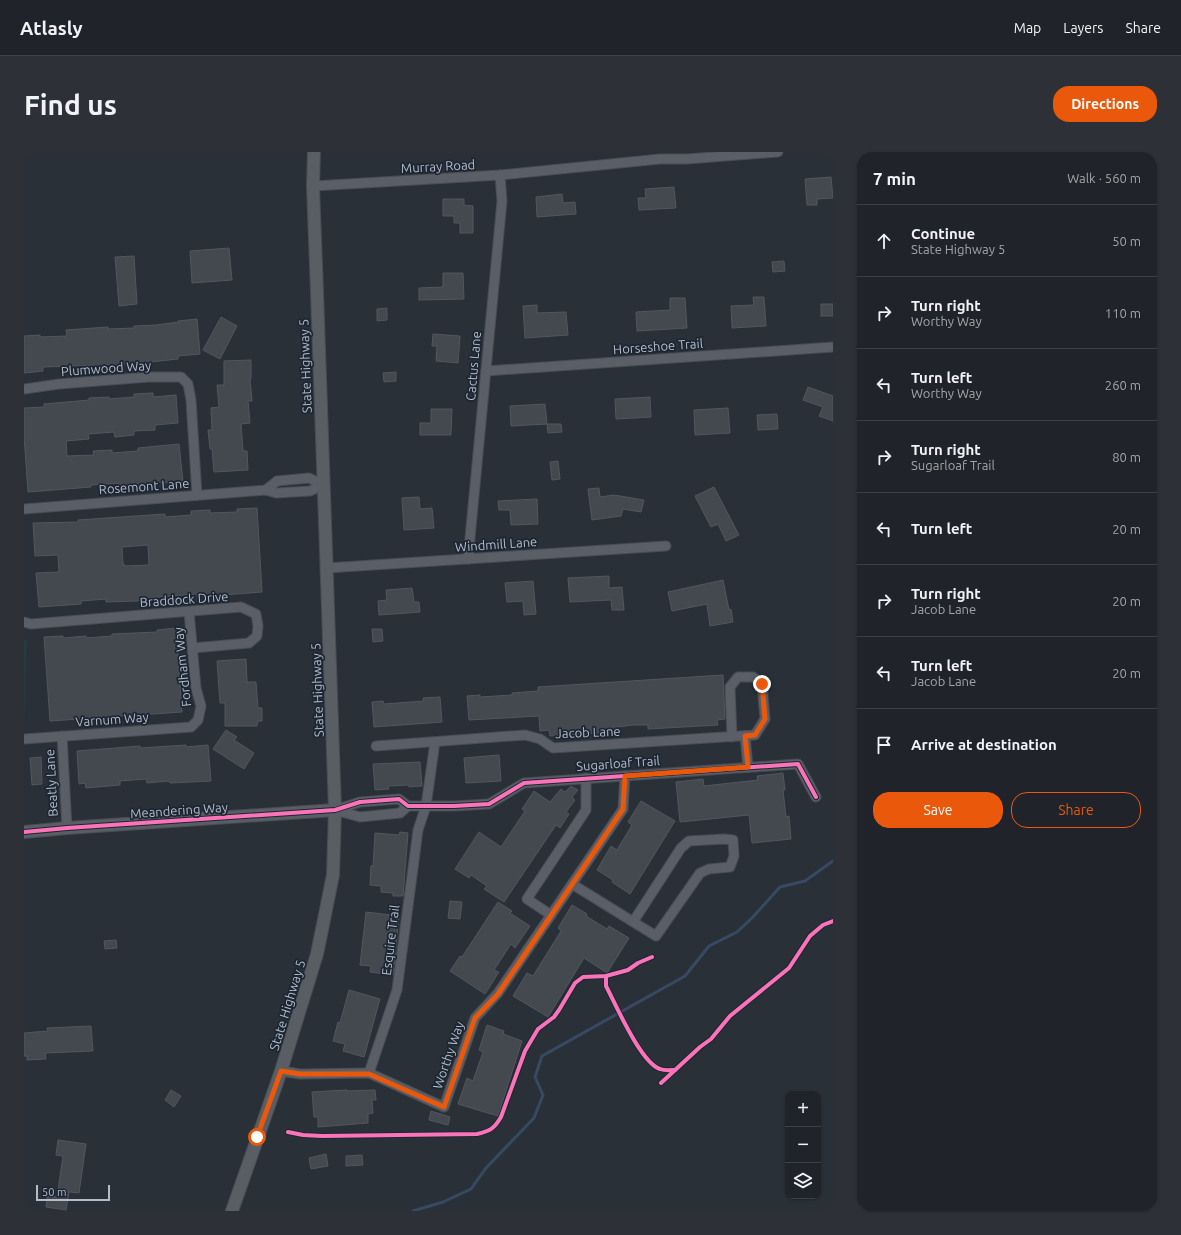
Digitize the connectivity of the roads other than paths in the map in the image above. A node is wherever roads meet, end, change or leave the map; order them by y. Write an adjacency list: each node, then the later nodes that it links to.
1 (314, 152): 4 (main road, State Highway 5)
2 (778, 152): 3 (street, Murray Road)
3 (500, 175): 4 (street, Murray Road); 6 (street, Cactus Lane)
4 (314, 186): 8 (main road, State Highway 5)
5 (833, 347): 6 (street, Horseshoe Trail)
6 (486, 371): 12 (street, Cactus Lane)
7 (24, 389): 9 (street, Plumwood Way)
8 (323, 485): 9 (street, Rosemont Lane); 13 (main road, State Highway 5)
9 (197, 495): 10 (street, Rosemont Lane)
10 (24, 509)
11 (666, 546): 12 (street, Windmill Lane)
12 (468, 560): 13 (street, Windmill Lane)
13 (327, 568): 30 (main road, State Highway 5)
14 (189, 612): 15 (street, Braddock Drive); 16 (street, Fordham Way); 16 (street, Braddock Drive)
15 (24, 622)
16 (193, 648): 17 (street, Fordham Way)
17 (198, 720): 18 (street, Varnum Way)
18 (62, 736): 21 (street, Varnum Way); 31 (street, Beatly Lane)
19 (745, 736): 20 (street, Jacob Lane); 20 (street, Jacob Lane); 24 (street)
20 (732, 737): 22 (street, Jacob Lane)
21 (24, 739)
22 (435, 742): 23 (street, Jacob Lane); 29 (street, Esquire Trail)
23 (376, 746)
24 (748, 767): 25 (street, Sugarloaf Trail); 27 (street, Sugarloaf Trail)
25 (625, 776): 26 (street, Sugarloaf Trail); 33 (street, Worthy Way)
26 (586, 778): 29 (street, Sugarloaf Trail); 34 (street)
27 (816, 797)
28 (408, 806): 29 (street, Sugarloaf Trail); 30 (street, Sugarloaf Trail); 30 (street, Sugarloaf Trail)
29 (426, 806): 37 (street, Esquire Trail)
30 (335, 810): 31 (main road, Meandering Way); 36 (main road, State Highway 5)
31 (67, 828): 32 (main road, Meandering Way)
32 (24, 832)
33 (572, 884): 34 (street, Worthy Way); 35 (street)
34 (551, 915): 37 (street, Worthy Way)
35 (633, 922): 35 (street)
36 (281, 1071): 37 (street, Worthy Way); 38 (main road, State Highway 5)
37 (369, 1074)
38 (232, 1211)

